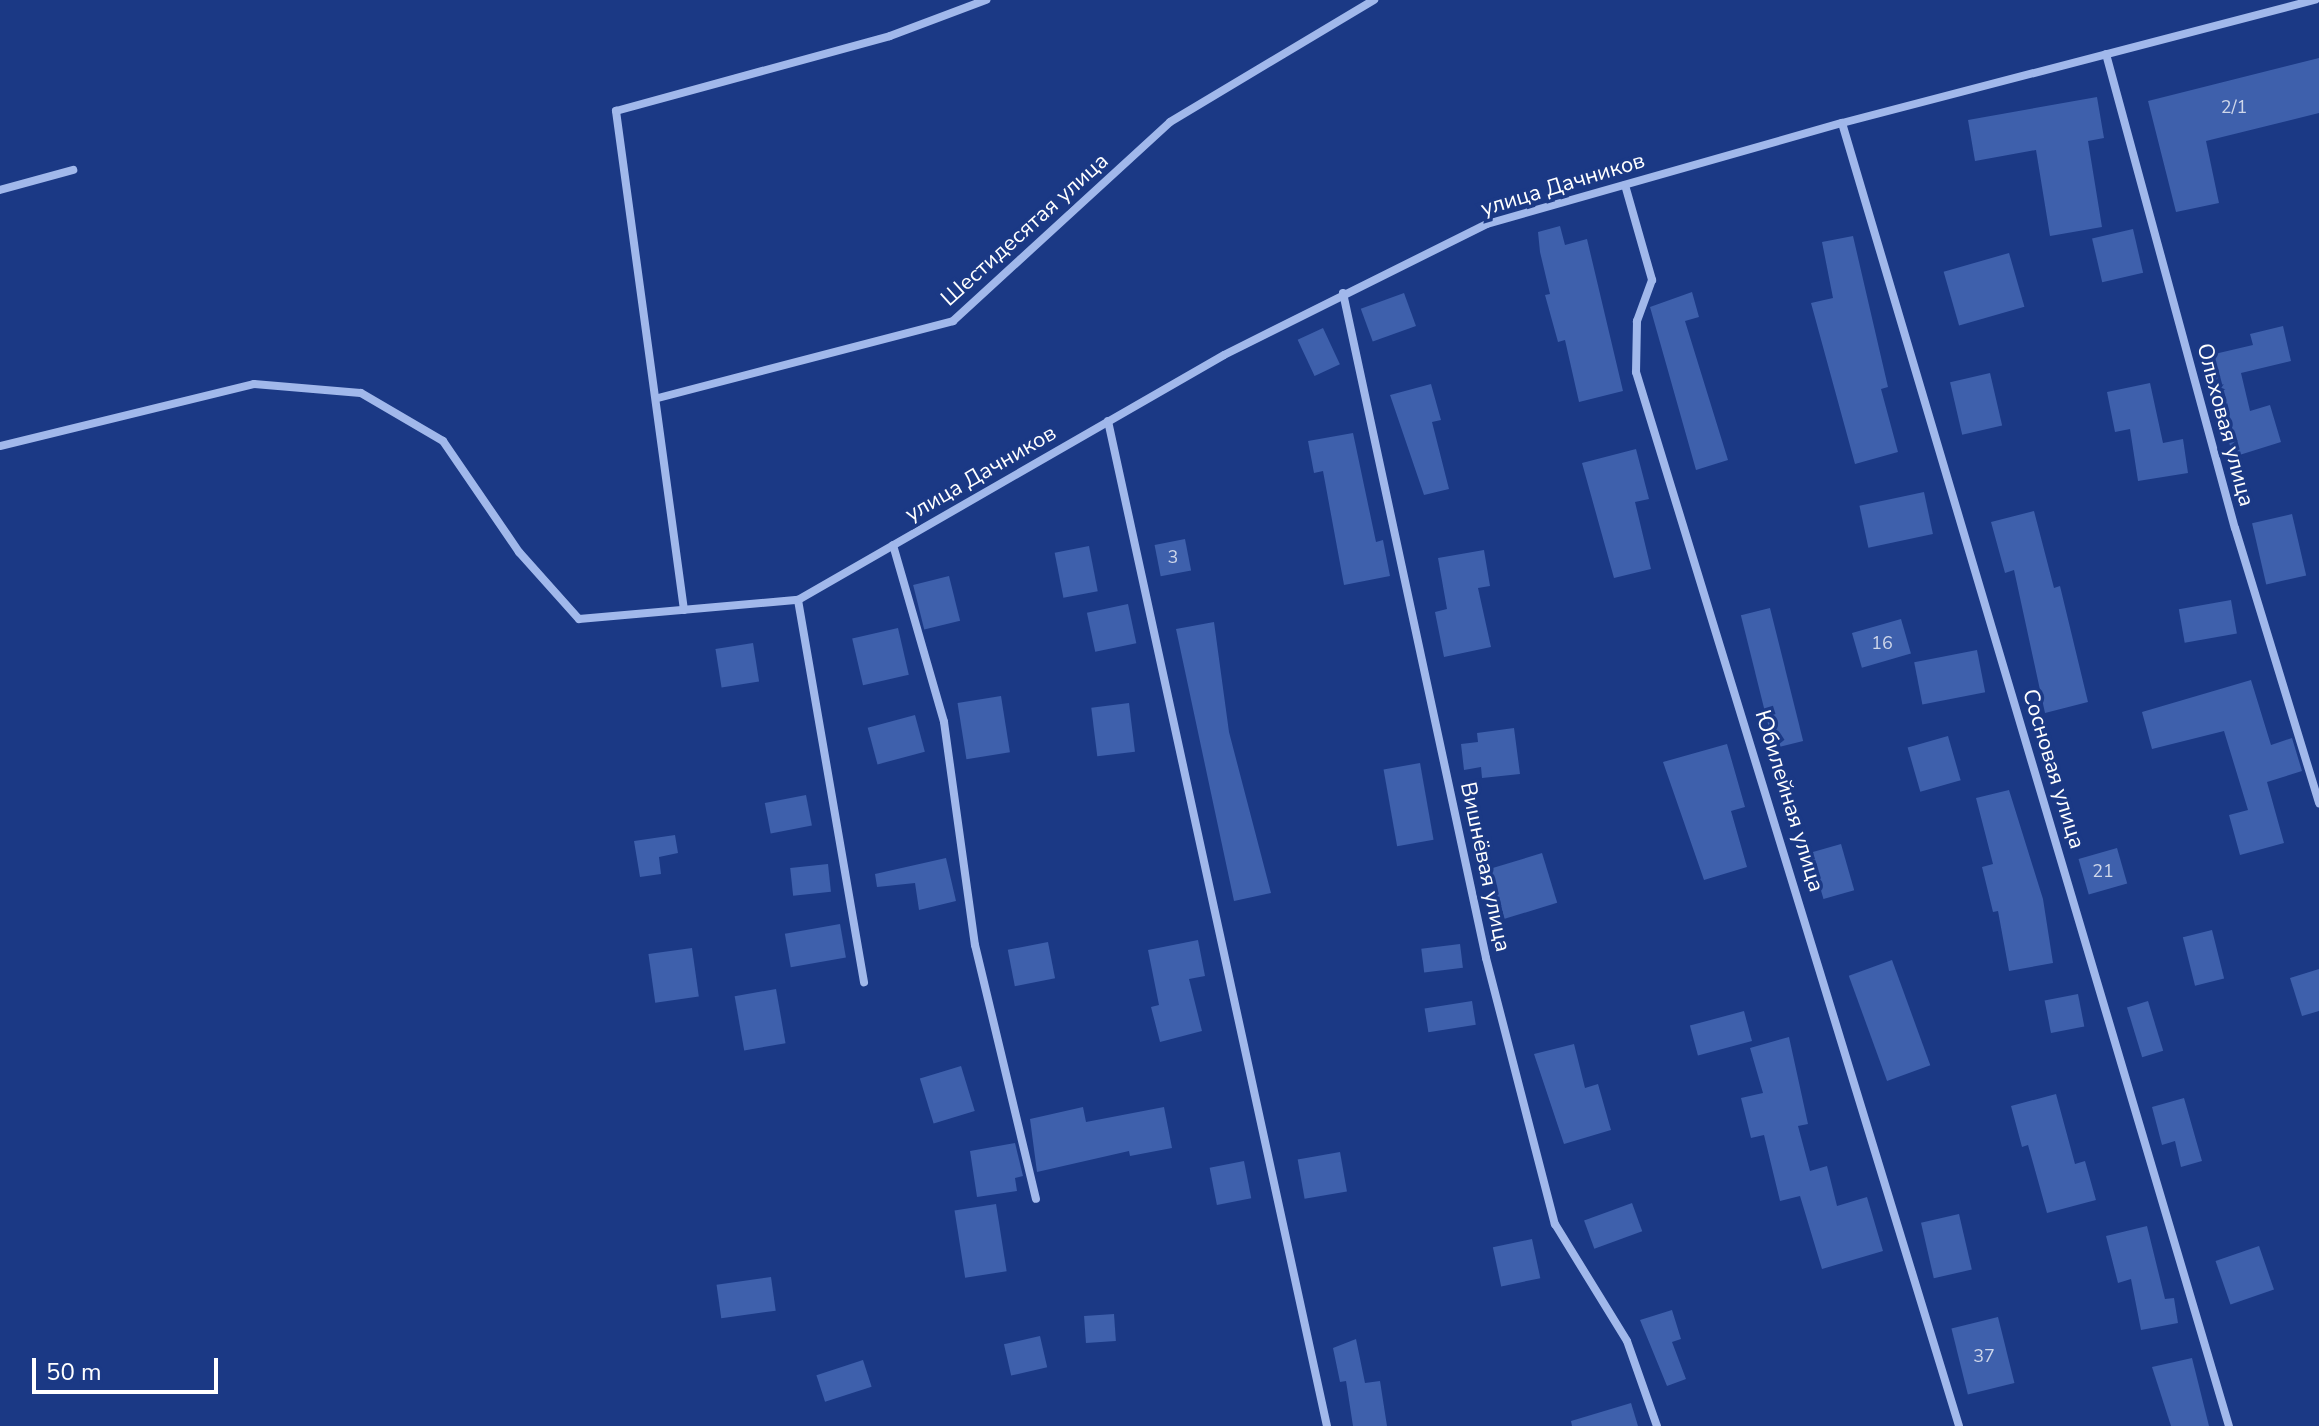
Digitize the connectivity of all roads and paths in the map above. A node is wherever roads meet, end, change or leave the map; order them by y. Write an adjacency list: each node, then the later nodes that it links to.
1 (986, 0): 10 (street)
2 (1374, 0): 10 (street, Шестидесятая улица)
3 (2315, 0): 4 (street, улица Дачников)
4 (2106, 54): 5 (street, улица Дачников); 16 (street, Ольховая улица)
5 (1842, 123): 7 (street, улица Дачников); 22 (street, Сосновая улица)
6 (73, 170): 8 (street)
7 (1625, 185): 9 (street, улица Дачников); 21 (street, Юбилейная улица)
8 (0, 190)
9 (1343, 293): 11 (street, улица Дачников); 20 (street, Вишнёвая улица)
10 (658, 398): 15 (street)
11 (1108, 421): 13 (street, улица Дачников); 19 (street)
12 (0, 446): 15 (street)
13 (893, 545): 14 (street, улица Дачников); 18 (street)
14 (798, 600): 15 (street); 17 (street)
15 (684, 610)
16 (2319, 803)
17 (864, 982)
18 (1036, 1199)
19 (1327, 1426)
20 (1657, 1426)
21 (1959, 1426)
22 (2229, 1426)

